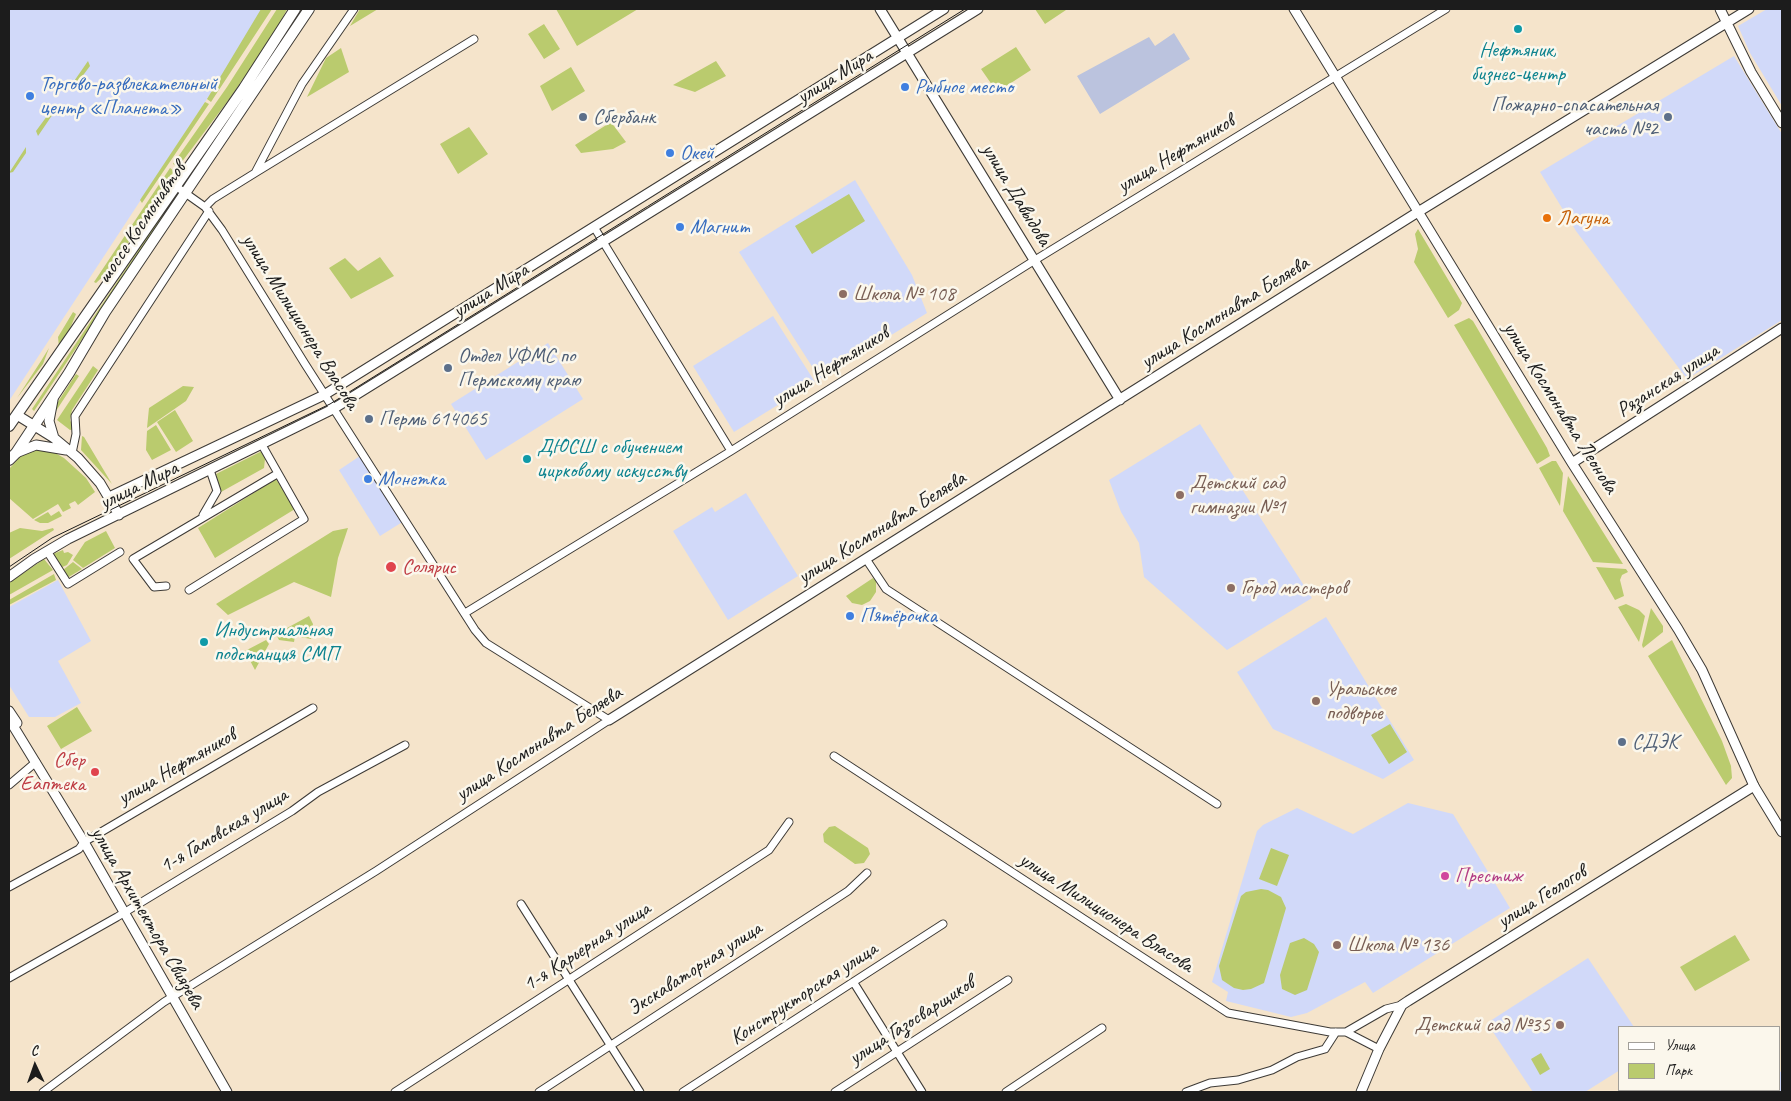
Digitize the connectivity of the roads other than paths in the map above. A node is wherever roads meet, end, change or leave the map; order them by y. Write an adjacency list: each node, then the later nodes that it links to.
1 (295, 9): 18 (main road, шоссе Космонавтов)
2 (309, 9): 19 (main road, шоссе Космонавтов)
3 (354, 9): 17 (street)
4 (880, 9): 12 (main road, улица Давыдова)
5 (944, 9): 12 (main road, улица Мира)
6 (978, 9): 14 (main road, улица Мира)
7 (1294, 9): 15 (main road, улица Космонавта Леонова)
8 (1446, 9): 15 (street, улица Нефтяников)
9 (1720, 9): 11 (main road)
10 (1749, 9): 11 (main road, улица Космонавта Беляева)
11 (1727, 23): 16 (main road); 21 (main road, улица Космонавта Беляева)
12 (899, 37): 14 (main road, улица Давыдова); 22 (main road, улица Мира)
13 (474, 39): 17 (street, шоссе Космонавтов)
14 (908, 52): 23 (main road, улица Мира); 24 (main road, улица Давыдова)
15 (1336, 77): 21 (main road, улица Космонавта Леонова); 24 (street, улица Нефтяников)
16 (1782, 123)
17 (255, 173): 20 (street, шоссе Космонавтов)
18 (174, 185): 19 (street, улица Милиционера Власова); 30 (main road, шоссе Космонавтов)
19 (185, 193): 20 (street, улица Милиционера Власова); 26 (main road, шоссе Космонавтов)
20 (207, 209): 27 (street, улица Милиционера Власова); 36 (street)
21 (1418, 212): 28 (main road, улица Космонавта Беляева); 38 (main road, улица Космонавта Леонова)
22 (594, 227): 23 (street); 27 (main road, улица Мира)
23 (604, 241): 29 (main road, улица Мира); 35 (street)
24 (1035, 260): 28 (main road, улица Давыдова); 35 (street, улица Нефтяников)
25 (1782, 328): 38 (main road, Рязанская улица)
26 (56, 392): 32 (main road, шоссе Космонавтов); 33 (main road)
27 (324, 395): 29 (street, улица Милиционера Власова); 41 (main road, улица Мира)
28 (1120, 400): 46 (main road, улица Космонавта Беляева)
29 (333, 409): 34 (main road, улица Мира); 50 (street, улица Милиционера Власова)
30 (17, 415): 31 (main road, шоссе Космонавтов); 32 (main road)
31 (9, 426)
32 (33, 426): 33 (main road); 37 (main road, шоссе Космонавтов)
33 (54, 438): 36 (main road)
34 (262, 445): 39 (main road, улица Мира); 40 (street)
35 (731, 450): 50 (street, улица Нефтяников)
36 (70, 452): 37 (main road); 41 (main road)
37 (12, 456)
38 (1572, 463): 59 (main road, улица Космонавта Леонова)
39 (210, 470): 42 (main road, улица Мира); 43 (street)
40 (277, 474): 43 (street); 49 (street)
41 (110, 497): 42 (main road)
42 (119, 515): 44 (main road, улица Мира)
43 (201, 518): 48 (street)
44 (47, 551): 45 (street); 47 (main road, улица Мира)
45 (120, 552)
46 (866, 559): 54 (main road, улица Космонавта Беляева); 60 (street)
47 (9, 577)
48 (166, 586)
49 (189, 590)
50 (465, 613): 54 (street, улица Милиционера Власова)
51 (312, 708): 63 (street, улица Нефтяников)
52 (9, 711): 57 (main road, улица Архитектора Свиязева)
53 (9, 719): 57 (main road, улица Архитектора Свиязева)
54 (609, 720): 73 (street, улица Космонавта Беляева)
55 (405, 745): 67 (street, 1-я Гамовская улица)
56 (834, 756): 76 (street, улица Милиционера Власова)
57 (36, 762): 58 (street); 63 (main road, улица Архитектора Свиязева)
58 (9, 785)
59 (1754, 786): 62 (main road, улица Космонавта Леонова); 74 (main road, улица Геологов)
60 (1217, 804)
61 (789, 822): 70 (street, 1-я Карьерная улица)
62 (1782, 832)
63 (84, 842): 65 (street, улица Нефтяников); 67 (main road, улица Архитектора Свиязева)
64 (867, 873): 78 (street, Экскаваторная улица)
65 (9, 887)
66 (521, 904): 70 (street)
67 (124, 913): 69 (street, 1-я Гамовская улица); 73 (main road, улица Архитектора Свиязева)
68 (943, 924): 72 (street, Конструкторская улица)
69 (9, 978)
70 (569, 979): 78 (street); 83 (street, 1-я Карьерная улица)
71 (1008, 980): 80 (street, улица Газосварщиков)
72 (854, 983): 80 (street); 86 (street, Конструкторская улица)
73 (172, 997): 81 (street, улица Космонавта Беляева); 82 (main road, улица Архитектора Свиязева)
74 (1402, 1005): 77 (street, улица Геологов); 79 (main road)
75 (1102, 1028): 89 (street)
76 (1336, 1032): 77 (street, улица Милиционера Власова); 90 (street)
77 (1346, 1032): 79 (street, улица Милиционера Власова)
78 (611, 1045): 84 (street, Экскаваторная улица); 85 (street)
79 (1379, 1049): 91 (main road)
80 (896, 1052): 87 (street, улица Газосварщиков); 88 (street)
81 (43, 1092)
82 (225, 1092)
83 (395, 1092)
84 (539, 1092)
85 (640, 1092)
86 (683, 1092)
87 (835, 1092)
88 (922, 1092)
89 (1006, 1092)
90 (1186, 1092)
91 (1360, 1092)

